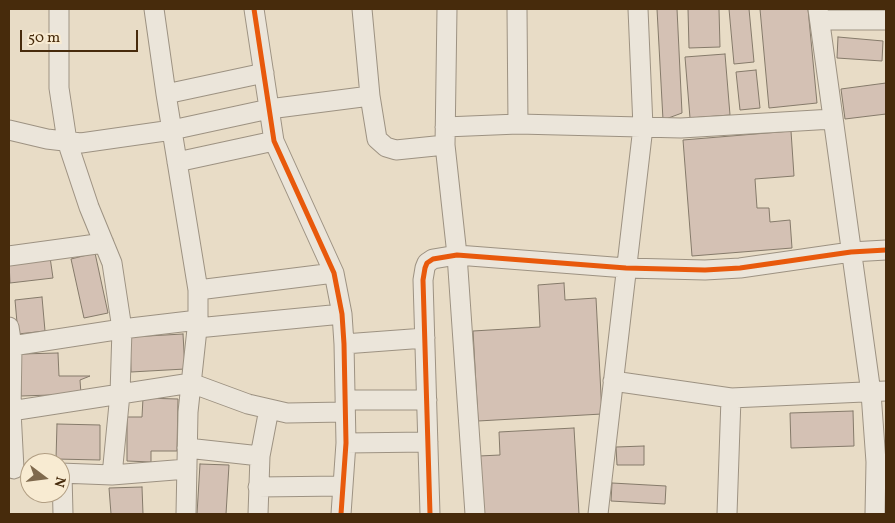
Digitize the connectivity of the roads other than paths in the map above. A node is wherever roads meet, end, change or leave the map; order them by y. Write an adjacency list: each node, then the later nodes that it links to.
1 (59, 9): 20 (street)
2 (154, 9): 11 (street)
3 (254, 9): 10 (street)
4 (362, 9): 12 (street)
5 (447, 9): 19 (street)
6 (517, 9): 15 (street)
7 (638, 9): 16 (street)
8 (819, 14): 9 (street); 14 (street)
9 (886, 20)
10 (264, 73): 11 (street); 13 (street)
11 (166, 94): 18 (street)
12 (370, 96): 13 (street); 19 (street)
13 (269, 109): 18 (street); 21 (street)
14 (833, 119): 16 (street); 25 (street)
15 (518, 124): 16 (street); 19 (street)
16 (643, 127): 28 (street)
17 (9, 130): 20 (street)
18 (172, 130): 20 (street); 22 (street)
19 (445, 136): 26 (street)
20 (67, 141): 23 (street)
21 (274, 142): 22 (street); 29 (street)
22 (177, 162): 30 (street)
23 (104, 243): 27 (street); 34 (street)
24 (886, 250): 25 (street)
25 (851, 252): 28 (street); 40 (street)
26 (457, 255): 28 (street); 35 (street); 61 (street)
27 (9, 256)
28 (626, 268): 38 (street)
29 (334, 273): 30 (street); 31 (street)
30 (198, 290): 32 (street)
31 (342, 314): 32 (street); 36 (street)
32 (198, 324): 34 (street); 39 (street)
33 (9, 327): 37 (street)
34 (122, 329): 37 (street); 41 (street)
35 (425, 338): 36 (street); 43 (street)
36 (344, 344): 44 (street)
37 (12, 346): 46 (street)
38 (613, 381): 42 (street); 62 (street)
39 (191, 383): 41 (street); 45 (street); 49 (street)
40 (878, 392): 42 (street); 64 (street)
41 (120, 394): 46 (street); 54 (street)
42 (731, 398): 63 (street)
43 (426, 400): 44 (street); 47 (street)
44 (345, 406): 45 (street); 48 (street)
45 (269, 410): 50 (street)
46 (11, 411): 51 (street)
47 (428, 442): 48 (street); 60 (street)
48 (346, 444): 55 (street)
49 (187, 448): 50 (street); 52 (street)
50 (260, 456): 56 (street)
51 (18, 469)
52 (187, 469): 54 (street); 57 (street)
53 (70, 474): 54 (street)
54 (112, 475)
55 (343, 486): 56 (street); 59 (street)
56 (258, 487): 58 (street)
57 (186, 514)
58 (258, 514)
59 (341, 514)
60 (430, 514)
61 (475, 514)
62 (598, 514)
63 (728, 514)
64 (875, 514)

